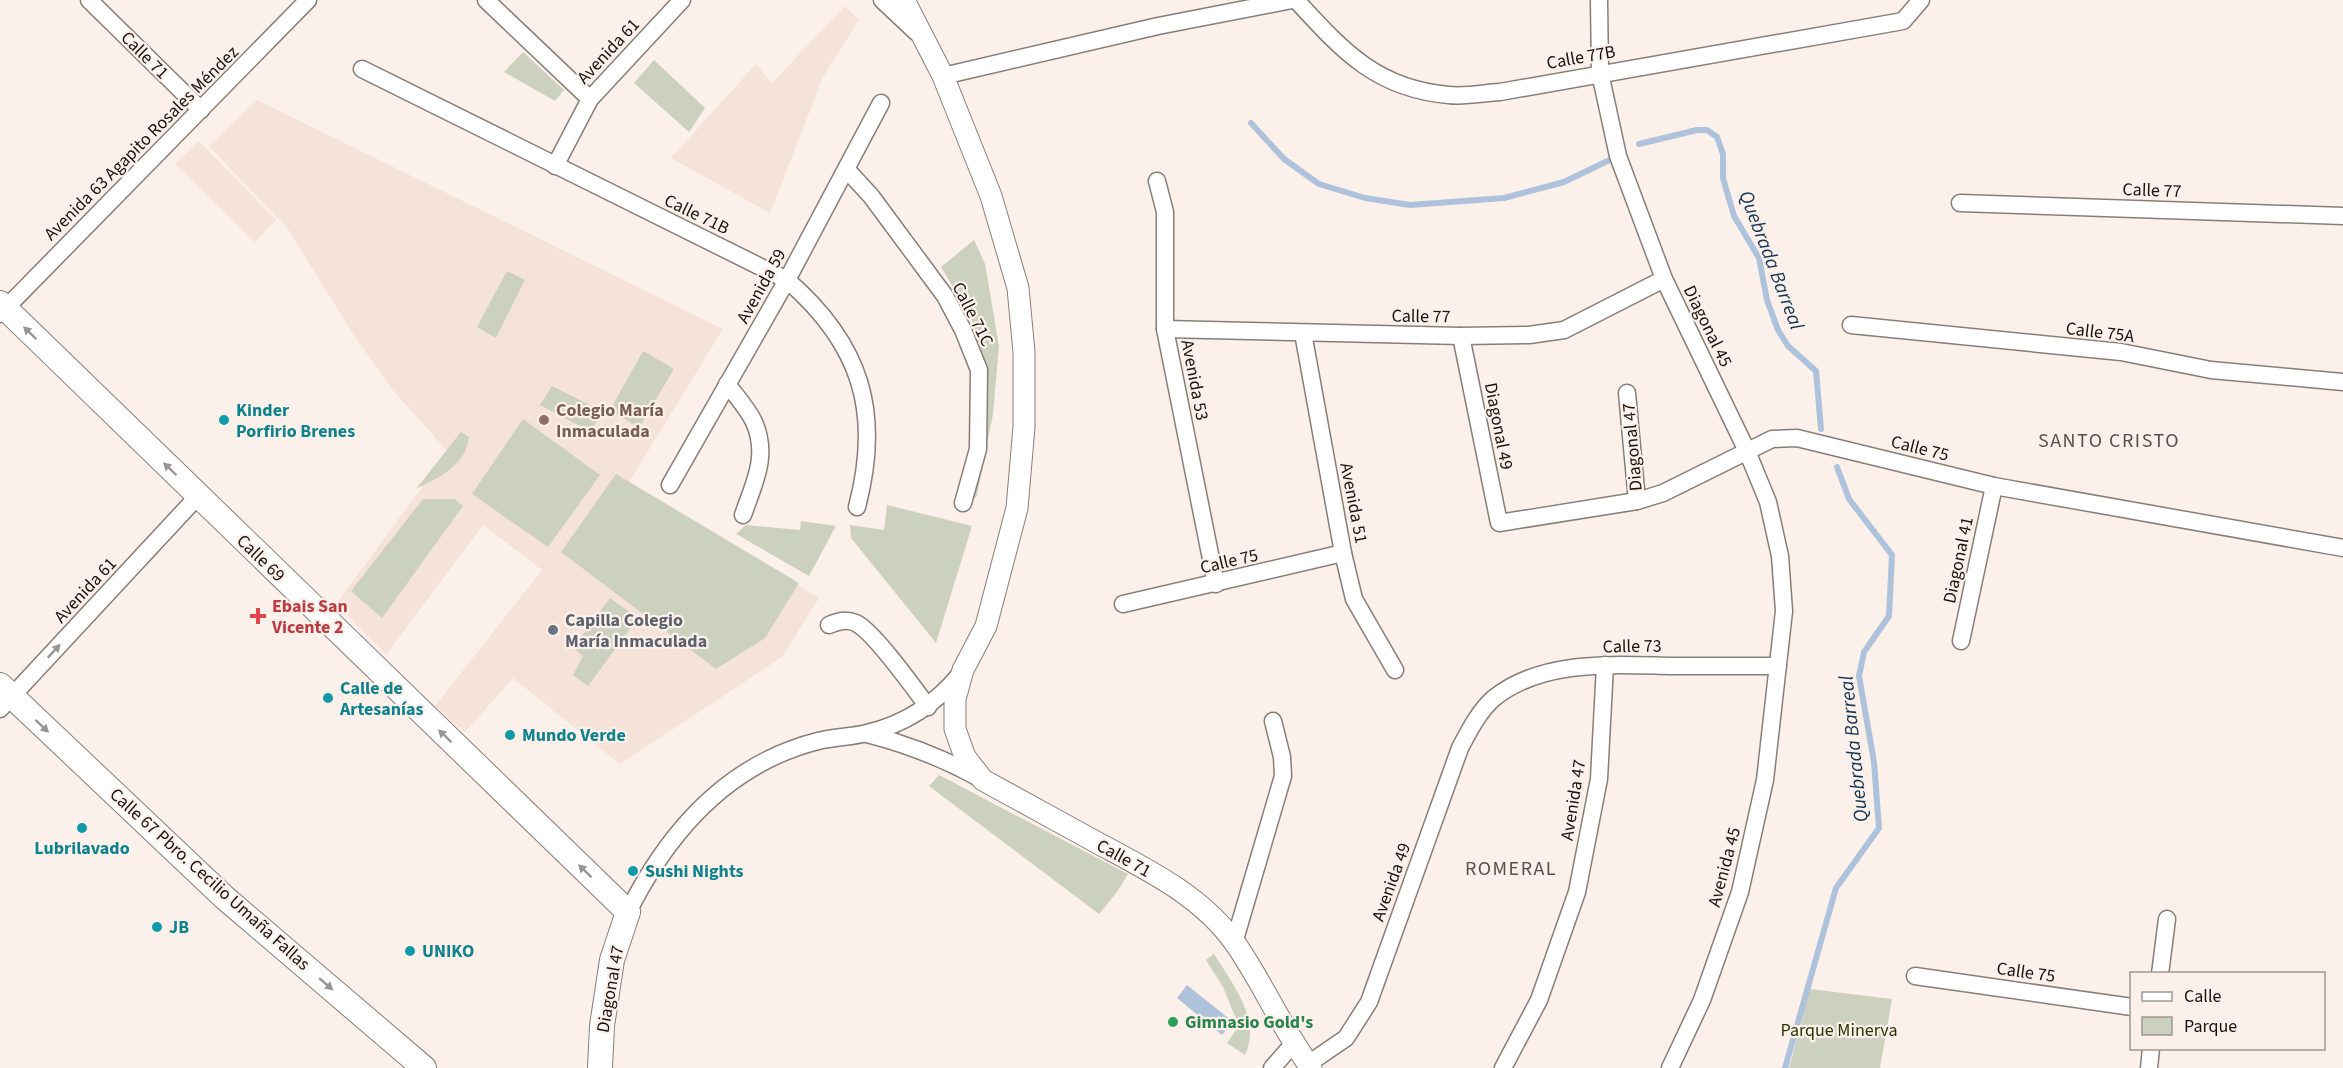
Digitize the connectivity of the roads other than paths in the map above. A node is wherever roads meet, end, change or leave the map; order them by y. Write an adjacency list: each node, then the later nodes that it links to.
1 (89, 0): 16 (street, Calle 71)
2 (309, 0): 16 (street, Avenida 63 Agapito Rosales Méndez)
3 (486, 0): 14 (street)
4 (682, 0): 14 (street, Avenida 61)
5 (882, 0): 10 (street)
6 (904, 0): 10 (street)
7 (1294, 0): 12 (street, Calle 77B); 13 (street)
8 (1599, 0): 12 (street, Diagonal 45)
9 (1922, 0): 12 (street, Calle 77B)
10 (926, 41): 13 (street)
11 (362, 69): 17 (street, Calle 71B)
12 (1600, 73): 22 (street, Diagonal 45)
13 (943, 76): 49 (street)
14 (590, 99): 17 (street, Avenida 61)
15 (880, 103): 18 (street, Avenida 59)
16 (201, 110): 24 (street, Avenida 63 Agapito Rosales Méndez)
17 (555, 166): 23 (street, Calle 71B)
18 (847, 170): 23 (street, Avenida 59); 37 (street, Calle 71C)
19 (1157, 181): 26 (street, Avenida 53)
20 (1960, 203): 21 (street, Calle 77)
21 (2343, 216)
22 (1664, 279): 28 (street, Calle 77); 32 (street, Diagonal 45)
23 (787, 280): 30 (street, Avenida 59); 38 (street, Calle 71B)
24 (2, 309): 35 (main road, Calle 69, one-way to 24)
25 (1851, 325): 29 (street, Calle 75A)
26 (1165, 329): 27 (street, Calle 77); 43 (street, Avenida 53)
27 (1303, 333): 28 (street, Calle 77); 42 (street, Avenida 51)
28 (1461, 336): 40 (street, Diagonal 49)
29 (2343, 382)
30 (727, 384): 33 (street, Avenida 59); 39 (street)
31 (1627, 393): 36 (street, Diagonal 47)
32 (1747, 451): 34 (street, Calle 75); 36 (street, Calle 75); 48 (street, Diagonal 45)
33 (670, 485)
34 (1994, 486): 41 (street, Calle 75); 46 (street, Diagonal 41)
35 (198, 496): 51 (street, Avenida 61, one-way to 35); 57 (main road, Calle 69, one-way to 35)
36 (1637, 501): 40 (street, Calle 75)
37 (963, 503)
38 (857, 507)
39 (743, 515)
40 (1499, 523)
41 (2343, 548)
42 (1343, 554): 43 (street, Calle 75); 50 (street, Avenida 51)
43 (1216, 584): 44 (street, Calle 75)
44 (1124, 604)
45 (829, 625): 53 (street)
46 (1961, 641)
47 (1605, 665): 48 (street, Calle 73); 52 (street, Calle 73); 69 (street, Avenida 47)
48 (1778, 666): 70 (street, Avenida 45)
49 (963, 670): 53 (street); 56 (street)
50 (1395, 670)
51 (4, 697): 66 (main road, Calle 67 Pbro. Cecilio Umaña Fallas, one-way to 66)
52 (1493, 699): 65 (street, Avenida 49)
53 (928, 707): 55 (street)
54 (1274, 721): 59 (street)
55 (866, 734): 56 (street, Calle 71); 57 (street)
56 (983, 780): 59 (street, Calle 71)
57 (628, 912): 67 (main road, Diagonal 47)
58 (2167, 919): 60 (street)
59 (1234, 943): 63 (street, Calle 71)
60 (2160, 972)
61 (1915, 976): 62 (street, Calle 75)
62 (2130, 1007)
63 (1293, 1043): 65 (street, Calle 71); 68 (street)
64 (2151, 1050): 71 (street)
65 (1310, 1066)
66 (424, 1068)
67 (600, 1068)
68 (1272, 1068)
69 (1503, 1068)
70 (1670, 1068)
71 (2149, 1068)

